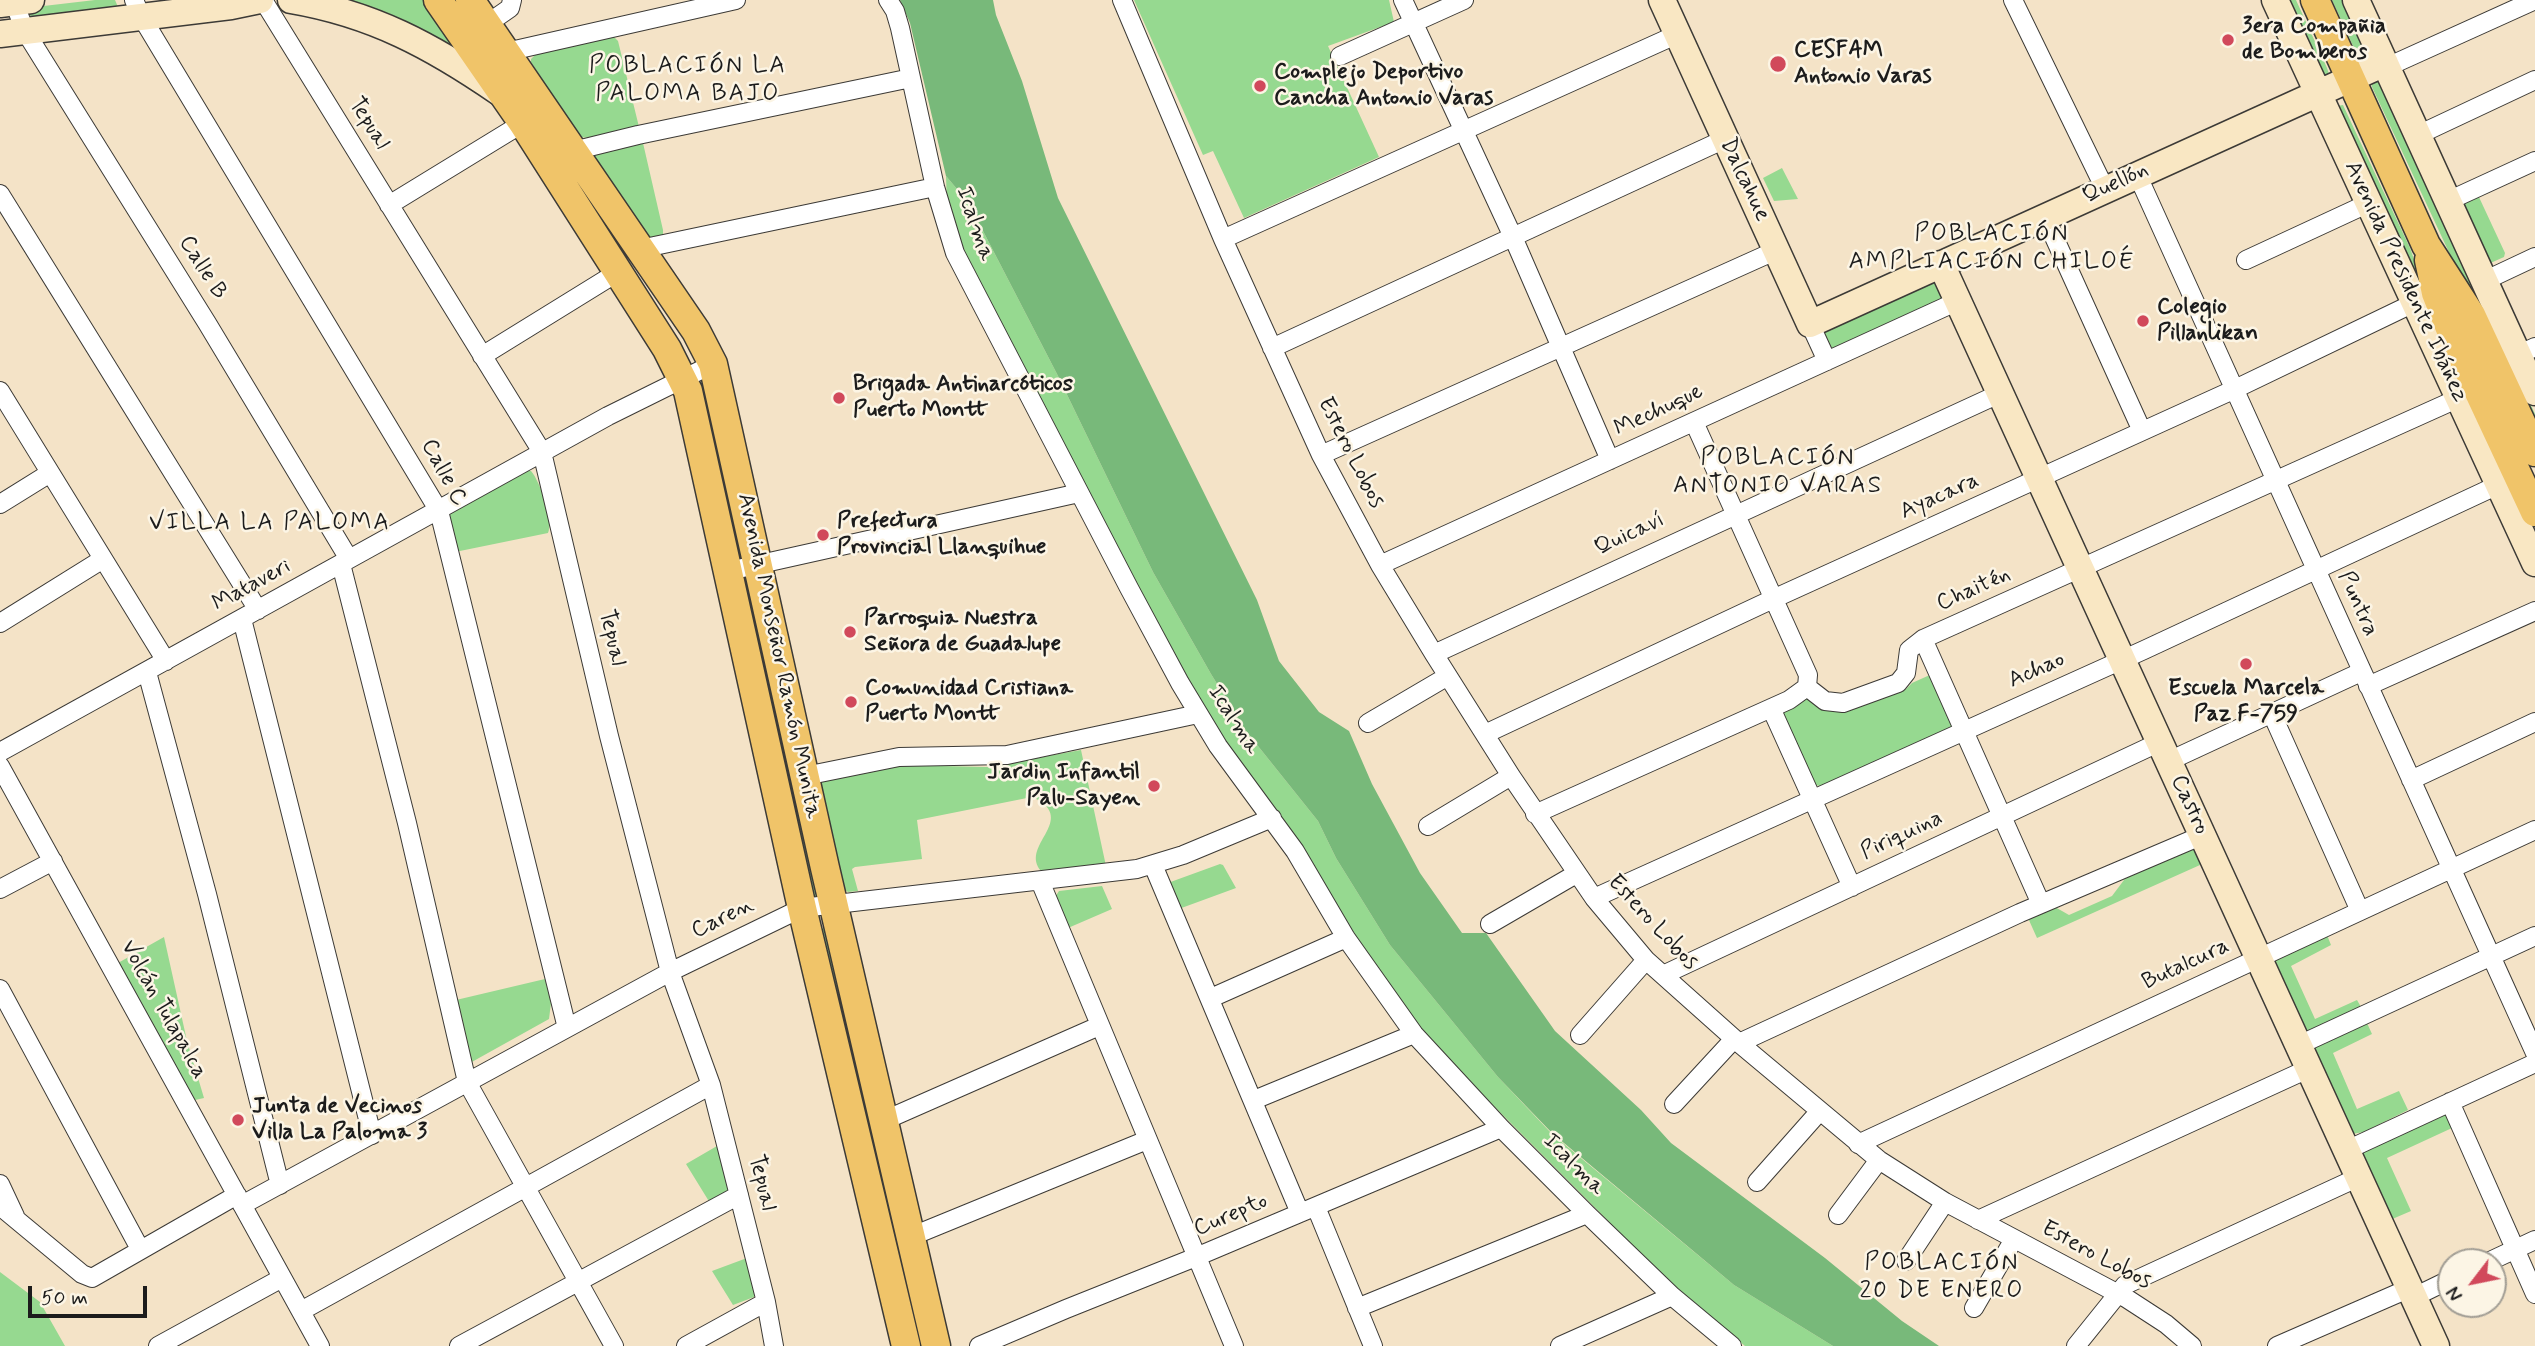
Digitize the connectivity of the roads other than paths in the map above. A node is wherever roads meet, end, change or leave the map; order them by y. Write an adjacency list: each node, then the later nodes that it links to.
1 (261, 0): 18 (street); 43 (street, Tepual)
2 (291, 0): 30 (street, Avenida Monseñor Ramón Munita)
3 (438, 0): 30 (main road, Avenida Monseñor Ramón Munita)
4 (470, 0): 20 (main road, Avenida Monseñor Ramón Munita)
5 (512, 0): 20 (street)
6 (736, 0): 23 (street)
7 (888, 0): 26 (street, Icalma)
8 (1122, 0): 46 (street, Estero Lobos)
9 (1402, 0): 19 (street)
10 (1464, 0): 19 (street)
11 (2013, 0): 39 (street)
12 (2275, 0): 29 (street, Avenida Presidente Ibáñez)
13 (2315, 0): 27 (main road, Avenida Presidente Ibáñez)
14 (2356, 0): 25 (street)
15 (2535, 0): 25 (street)
16 (15, 2): 21 (street, Calle B)
17 (1669, 2): 22 (street, Dalcahue)
18 (137, 8): 21 (street); 83 (street, Calle C)
19 (1412, 22): 24 (street); 32 (street)
20 (486, 24): 23 (main road, Avenida Monseñor Ramón Munita)
21 (12, 32): 86 (street, Calle B)
22 (1678, 34): 32 (street); 34 (street, Dalcahue)
23 (506, 52): 35 (main road, Avenida Monseñor Ramón Munita)
24 (1340, 56)
25 (2386, 65): 27 (street, Quellón); 33 (street)
26 (911, 78): 35 (street); 38 (street, Icalma)
27 (2350, 79): 29 (street, Quellón); 47 (main road, Avenida Presidente Ibáñez)
28 (2535, 80): 33 (street)
29 (2318, 93): 37 (street, Quellón); 42 (street, Avenida Presidente Ibáñez)
30 (503, 94): 31 (main road, Avenida Monseñor Ramón Munita)
31 (523, 123): 43 (street); 53 (main road, Avenida Monseñor Ramón Munita)
32 (1462, 131): 45 (street); 46 (street)
33 (2417, 135): 41 (street)
34 (1725, 139): 45 (street); 49 (street, Dalcahue)
35 (573, 151): 48 (main road, Avenida Monseñor Ramón Munita)
36 (2535, 162): 41 (street)
37 (2137, 174): 39 (street, Quellón); 65 (street, Puntra)
38 (935, 187): 48 (street); 80 (street, Icalma)
39 (2105, 189): 44 (street, Quellón)
40 (0, 194): 95 (street)
41 (2448, 201): 54 (street)
42 (2369, 203): 51 (street); 56 (street, Avenida Presidente Ibáñez)
43 (388, 205): 61 (street, Tepual)
44 (2045, 217): 52 (street, Quellón); 71 (street)
45 (1513, 237): 58 (street); 59 (street)
46 (1223, 239): 59 (street, Estero Lobos)
47 (2426, 245): 73 (main road, Avenida Presidente Ibáñez); 82 (main road, Avenida Presidente Ibáñez)
48 (639, 248): 63 (main road, Avenida Monseñor Ramón Munita)
49 (1777, 250): 57 (street, Dalcahue); 58 (street)
50 (2535, 257): 54 (street)
51 (2246, 260)
52 (1941, 264): 55 (street, Castro); 57 (street, Quellón)
53 (618, 272): 61 (street); 64 (main road, Avenida Monseñor Ramón Munita)
54 (2484, 281): 60 (street)
55 (1958, 302): 62 (street, Mechuque); 68 (street, Castro)
56 (2416, 302): 65 (street, Ayacara); 69 (street, Avenida Presidente Ibáñez)
57 (1810, 324): 62 (street, Dalcahue)
58 (1561, 347): 74 (street); 75 (street)
59 (1272, 348): 74 (street, Estero Lobos)
60 (2527, 351): 67 (street)
61 (482, 356): 72 (street, Tepual)
62 (1827, 360): 70 (street, Mechuque)
63 (713, 364): 64 (street, Mataveri); 88 (main road, Avenida Monseñor Ramón Munita)
64 (683, 378): 72 (street, Mataveri); 92 (main road, Avenida Monseñor Ramón Munita)
65 (2233, 390): 71 (street, Ayacara); 78 (street, Puntra)
66 (0, 391): 76 (street)
67 (2535, 392)
68 (2001, 393): 77 (street, Castro); 84 (street, Quicaví)
69 (2459, 398): 78 (street, Chaitén); 79 (street, Avenida Presidente Ibáñez)
70 (1694, 422): 75 (street, Mechuque); 84 (street)
71 (2142, 431): 77 (street, Ayacara)
72 (542, 452): 83 (street, Mataveri); 143 (street, Tepual)
73 (2535, 452)
74 (1321, 455): 89 (street, Estero Lobos)
75 (1610, 460): 89 (street, Mechuque)
76 (50, 473): 81 (street); 85 (street)
77 (2039, 478): 90 (street, Castro); 93 (street, Ayacara)
78 (2275, 481): 90 (street, Chaitén); 91 (street, Puntra)
79 (2498, 485): 87 (street, Avenida Presidente Ibáñez); 91 (street, Achao)
80 (1079, 493): 88 (street); 106 (street, Icalma)
81 (0, 504)
82 (2533, 504)
83 (439, 511): 86 (street, Mataveri); 148 (street, Calle C)
84 (1735, 514): 93 (street); 98 (street, Quicaví)
85 (103, 559): 96 (street); 100 (street)
86 (345, 562): 95 (street, Mataveri); 155 (street, Calle B)
87 (2535, 564)
88 (758, 565): 92 (street); 115 (main road, Avenida Monseñor Ramón Munita)
89 (1380, 565): 98 (street, Estero Lobos)
90 (2081, 569): 97 (street, Chaitén); 99 (street, Castro)
91 (2315, 569): 99 (street, Achao); 103 (street, Puntra)
92 (729, 571): 135 (main road, Avenida Monseñor Ramón Munita)
93 (1773, 599): 104 (street); 111 (street, Ayacara)
94 (2535, 611): 103 (street, Piriquina)
95 (250, 615): 100 (street, Mataveri); 163 (street)
96 (0, 624)
97 (1923, 639): 104 (street, Chaitén); 110 (street)
98 (1434, 654): 102 (street, Estero Lobos)
99 (2123, 659): 110 (street, Achao); 113 (street, Castro)
100 (166, 661): 101 (street, Mataveri)
101 (147, 671): 112 (street, Mataveri); 171 (street)
102 (1448, 676): 109 (street); 111 (street, Estero Lobos)
103 (2365, 679): 107 (street, Piriquina); 117 (street, Puntra)
104 (1807, 687): 105 (street)
105 (1771, 708): 118 (street); 119 (street)
106 (1198, 714): 115 (street); 121 (street, Icalma)
107 (2272, 714): 113 (street, Piriquina); 136 (street)
108 (2535, 722): 117 (street)
109 (1368, 723)
110 (1964, 730): 118 (street, Achao); 120 (street)
111 (1485, 734): 116 (street, Estero Lobos)
112 (0, 752)
113 (2165, 752): 120 (street, Piriquina); 124 (street, Castro)
114 (0, 766): 125 (street, Volcán Tulapalca)
115 (805, 776): 133 (main road, Avenida Monseñor Ramón Munita)
116 (1511, 776): 119 (street, Estero Lobos); 122 (street)
117 (2411, 780): 127 (street, Puntra)
118 (1812, 799): 130 (street); 132 (street, Achao)
119 (1535, 814): 128 (street, Estero Lobos)
120 (2002, 817): 130 (street, Piriquina); 134 (street)
121 (1272, 818): 126 (street, Caren); 139 (street, Icalma)
122 (1428, 826)
123 (2535, 830): 127 (street, Butalcura)
124 (2203, 835): 134 (street); 141 (street, Castro)
125 (53, 861): 131 (street); 174 (street, Volcán Tulapalca)
126 (1153, 865): 129 (street, Caren); 146 (street)
127 (2451, 869): 136 (street, Butalcura); 140 (street, Puntra)
128 (1576, 874): 132 (street, Estero Lobos); 137 (street)
129 (1040, 881): 133 (street, Caren); 147 (street)
130 (1852, 887): 144 (street, Piriquina)
131 (0, 889)
132 (1594, 898): 142 (street, Estero Lobos)
133 (833, 903): 135 (street, Caren); 161 (main road, Avenida Monseñor Ramón Munita)
134 (2041, 904): 151 (street)
135 (802, 908): 143 (street, Caren); 207 (main road, Avenida Monseñor Ramón Munita)
136 (2360, 911): 141 (street, Butalcura)
137 (1490, 924)
138 (2535, 936): 140 (street)
139 (1346, 938): 146 (street); 149 (street, Icalma)
140 (2491, 956): 152 (street, Puntra); 153 (street)
141 (2259, 958): 153 (street, Castro); 165 (street, Butalcura)
142 (1646, 960): 144 (street, Estero Lobos); 150 (street)
143 (670, 972): 148 (street, Caren); 156 (street, Tepual)
144 (1664, 975): 151 (street, Estero Lobos)
145 (0, 989): 185 (street)
146 (1211, 999): 157 (street)
147 (1099, 1026): 161 (street); 164 (street)
148 (567, 1028): 155 (street, Caren)
149 (1414, 1034): 157 (street); 162 (street, Icalma)
150 (1580, 1035)
151 (1736, 1041): 159 (street); 160 (street, Estero Lobos)
152 (2535, 1053)
153 (2304, 1057): 166 (street, Castro); 181 (street)
154 (2535, 1063): 158 (street)
155 (467, 1082): 163 (street, Caren); 172 (street, Calle B)
156 (711, 1085): 172 (street); 173 (street, Tepual)
157 (1254, 1100): 177 (street)
158 (2450, 1102): 166 (street); 186 (street)
159 (1674, 1104)
160 (1819, 1112): 165 (street, Estero Lobos); 169 (street)
161 (883, 1121): 182 (main road, Avenida Monseñor Ramón Munita)
162 (1501, 1128): 177 (street, Curepto); 178 (street, Icalma)
163 (372, 1135): 171 (street, Caren)
164 (1147, 1140): 182 (street); 188 (street)
165 (1858, 1144): 167 (street, Estero Lobos)
166 (2347, 1150): 168 (street, Castro)
167 (1880, 1160): 175 (street, Estero Lobos); 179 (street)
168 (2359, 1177): 193 (street, Castro); 194 (street)
169 (1757, 1182)
170 (0, 1184): 180 (street)
171 (280, 1185): 174 (street, Caren)
172 (525, 1187): 191 (street, Calle B); 200 (street)
173 (739, 1195): 191 (street); 197 (street, Tepual)
174 (239, 1200): 185 (street, Caren); 190 (street, Volcán Tulapalca)
175 (1945, 1202): 181 (street, Estero Lobos); 189 (street)
176 (0, 1206): 180 (street)
177 (1308, 1210): 188 (street, Curepto); 198 (street)
178 (1587, 1214): 196 (street, Icalma); 198 (street)
179 (1838, 1214)
180 (16, 1219): 185 (street, Caren)
181 (1978, 1220): 183 (street, Estero Lobos)
182 (910, 1237): 208 (main road, Avenida Monseñor Ramón Munita)
183 (2014, 1240): 194 (street, Estero Lobos); 199 (street)
184 (2535, 1240): 186 (street)
185 (140, 1249)
186 (2515, 1249): 187 (street); 195 (street)
187 (2507, 1253)
188 (1196, 1257): 209 (street, Curepto); 210 (street)
189 (1906, 1261)
190 (282, 1278): 200 (street, Volcán Tulapalca); 201 (street)
191 (578, 1281): 203 (street); 204 (street, Calle B)
192 (2437, 1284): 193 (street)
193 (2412, 1292): 216 (street); 217 (street, Castro)
194 (2117, 1293): 214 (street); 215 (street, Estero Lobos)
195 (2535, 1294)
196 (1672, 1296): 212 (street); 213 (street, Icalma)
197 (766, 1301): 205 (street); 206 (street, Tepual)
198 (1357, 1308): 211 (street)
199 (1974, 1308)
200 (301, 1311): 202 (street, Volcán Tulapalca)
201 (158, 1346)
202 (320, 1346)
203 (459, 1346)
204 (614, 1346)
205 (686, 1346)
206 (774, 1346)
207 (906, 1346)
208 (936, 1346)
209 (979, 1346)
210 (1234, 1346)
211 (1373, 1346)
212 (1560, 1346)
213 (1732, 1346)
214 (2076, 1346)
215 (2192, 1346)
216 (2277, 1346)
217 (2436, 1346)

